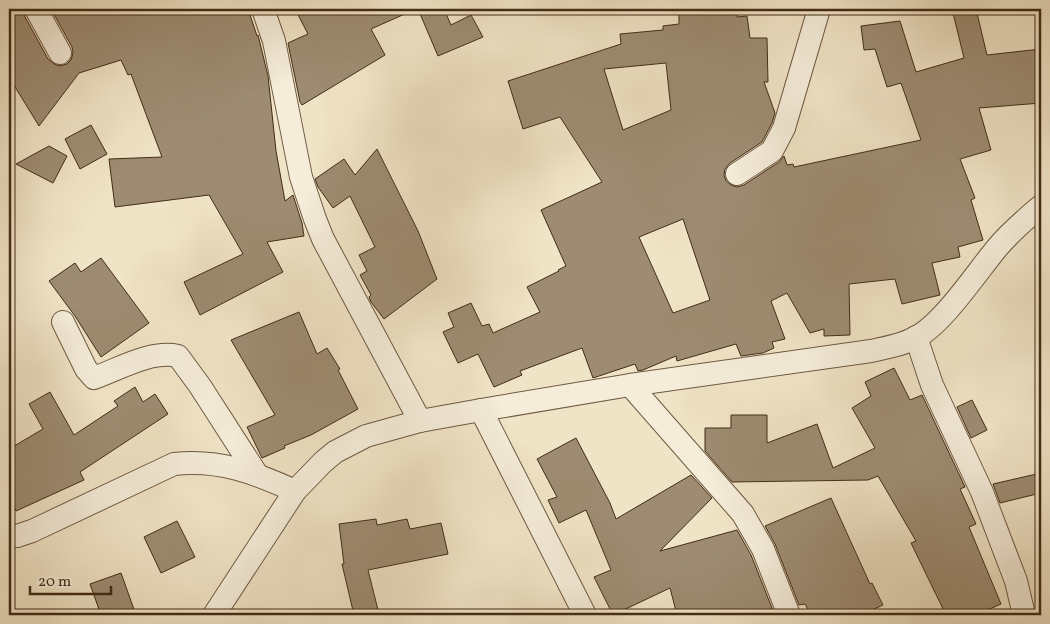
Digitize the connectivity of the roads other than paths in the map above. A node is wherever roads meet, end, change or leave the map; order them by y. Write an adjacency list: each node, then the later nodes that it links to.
1 (36, 9): 4 (street)
2 (263, 9): 11 (street)
3 (819, 9): 5 (street)
4 (60, 54)
5 (737, 174)
6 (1041, 206): 8 (street)
7 (62, 322): 12 (street)
8 (916, 337): 9 (street); 18 (street)
9 (630, 385): 10 (street); 17 (street)
10 (481, 410): 11 (street); 16 (street)
11 (420, 421): 13 (street)
12 (256, 473): 13 (street); 14 (street)
13 (296, 491): 15 (street)
14 (9, 536)
15 (214, 615)
16 (585, 615)
17 (790, 615)
18 (1024, 615)

